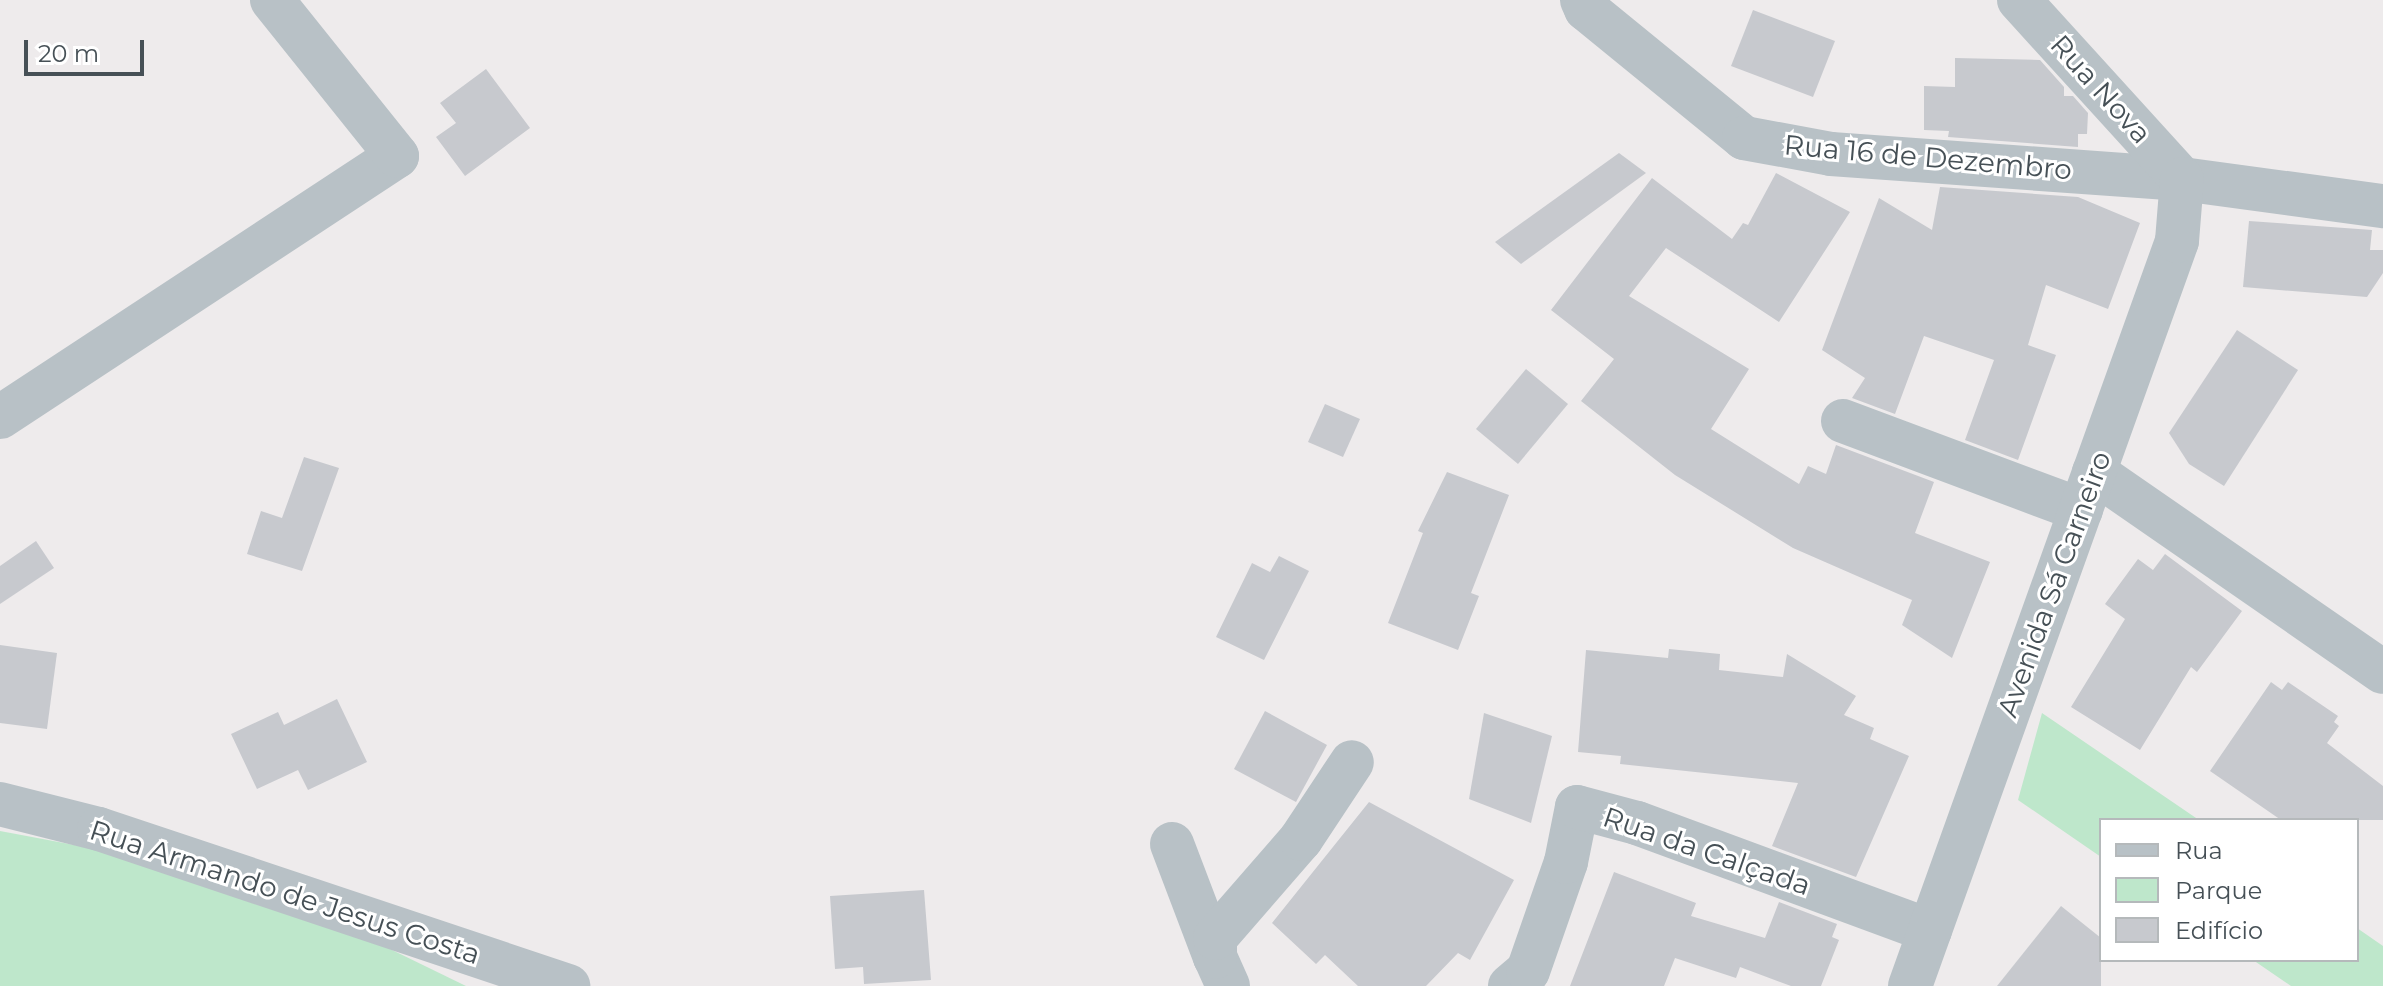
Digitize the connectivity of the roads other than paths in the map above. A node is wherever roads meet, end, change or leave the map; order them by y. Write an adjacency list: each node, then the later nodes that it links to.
1 (272, 0): 6 (street)
2 (1582, 0): 4 (street, Rua 16 de Dezembro)
3 (2019, 0): 4 (street, Rua Nova)
4 (2182, 179): 5 (street, Rua 16 de Dezembro); 8 (street, Avenida Sá Carneiro)
5 (2383, 206)
6 (0, 417)
7 (1843, 421): 8 (street)
8 (2088, 491): 9 (street); 13 (street, Avenida Sá Carneiro)
9 (2383, 672)
10 (1352, 762): 14 (street)
11 (0, 804): 15 (street, Rua Armando de Jesus Costa)
12 (1172, 844): 14 (street)
13 (1930, 931): 16 (street, Rua da Calçada); 17 (street, Avenida Sá Carneiro)
14 (1221, 972)
15 (568, 986)
16 (1510, 986)
17 (1910, 986)

